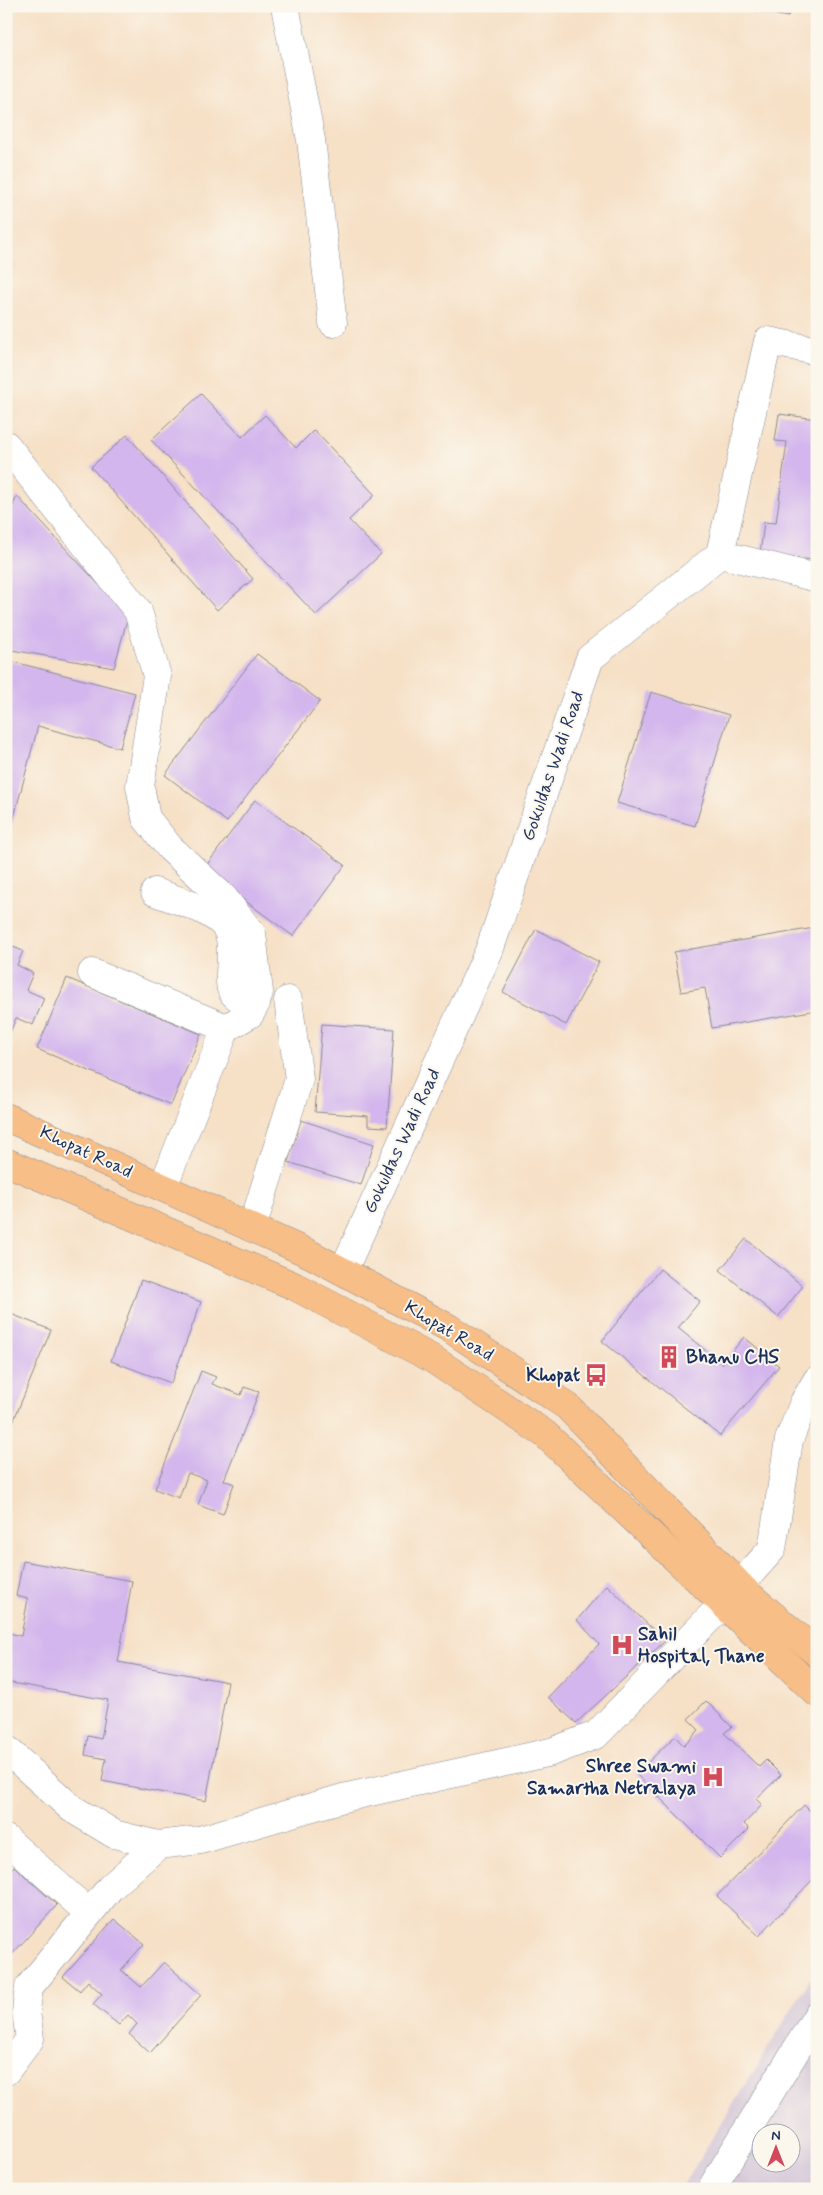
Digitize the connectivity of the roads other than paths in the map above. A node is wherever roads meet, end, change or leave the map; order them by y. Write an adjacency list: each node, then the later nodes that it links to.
1 (285, 6): 2 (street)
2 (333, 323)
3 (817, 351): 5 (street)
4 (6, 445): 10 (street)
5 (720, 554): 6 (street); 16 (street, Gokuldas Wadi Road)
6 (817, 578)
7 (156, 892): 10 (street)
8 (92, 973): 11 (street)
9 (288, 1000): 15 (street)
10 (256, 1003): 11 (street)
11 (226, 1028): 14 (street)
12 (6, 1117): 14 (main road, Khopat Road)
13 (6, 1162): 18 (main road, Khopat Road)
14 (163, 1187): 15 (main road, Khopat Road)
15 (252, 1228): 16 (main road, Khopat Road)
16 (343, 1271): 18 (main road, Khopat Road)
17 (817, 1380): 18 (street)
18 (732, 1594): 19 (main road, Khopat Road); 20 (main road, Khopat Road); 23 (street)
19 (817, 1653)
20 (817, 1693)
21 (6, 1749): 23 (street)
22 (6, 1839): 24 (street)
23 (158, 1845): 24 (street)
24 (89, 1913): 25 (street)
25 (16, 2004): 27 (street)
26 (817, 2016): 28 (street)
27 (6, 2071)
28 (711, 2189)

